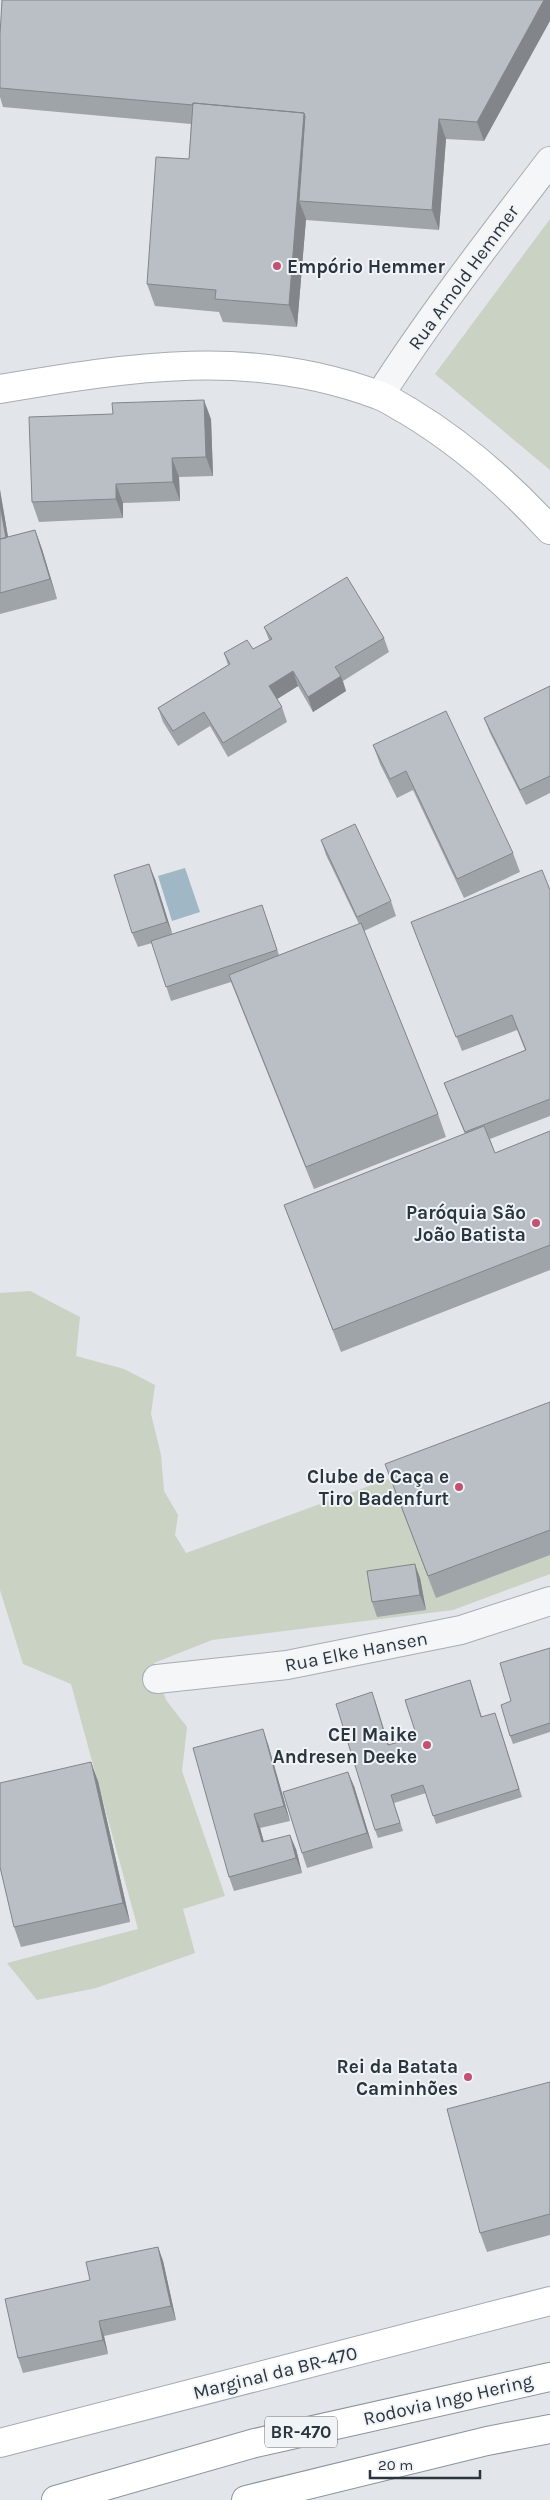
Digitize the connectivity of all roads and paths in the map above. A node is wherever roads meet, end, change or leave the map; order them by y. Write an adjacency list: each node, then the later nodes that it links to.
1 (550, 162): 3 (street, Rua Arnold Hemmer)
2 (0, 389): 3 (main road)
3 (380, 395): 4 (main road)
4 (550, 530)
5 (550, 1601): 6 (street, Rua Elke Hansen)
6 (157, 1679)
7 (550, 2301): 10 (main road, Marginal da BR-470)
8 (550, 2377): 11 (main road, Rodovia Ingo Hering / BR-470)
9 (550, 2429): 12 (main road)
10 (0, 2443)
11 (56, 2500)
12 (246, 2500)

